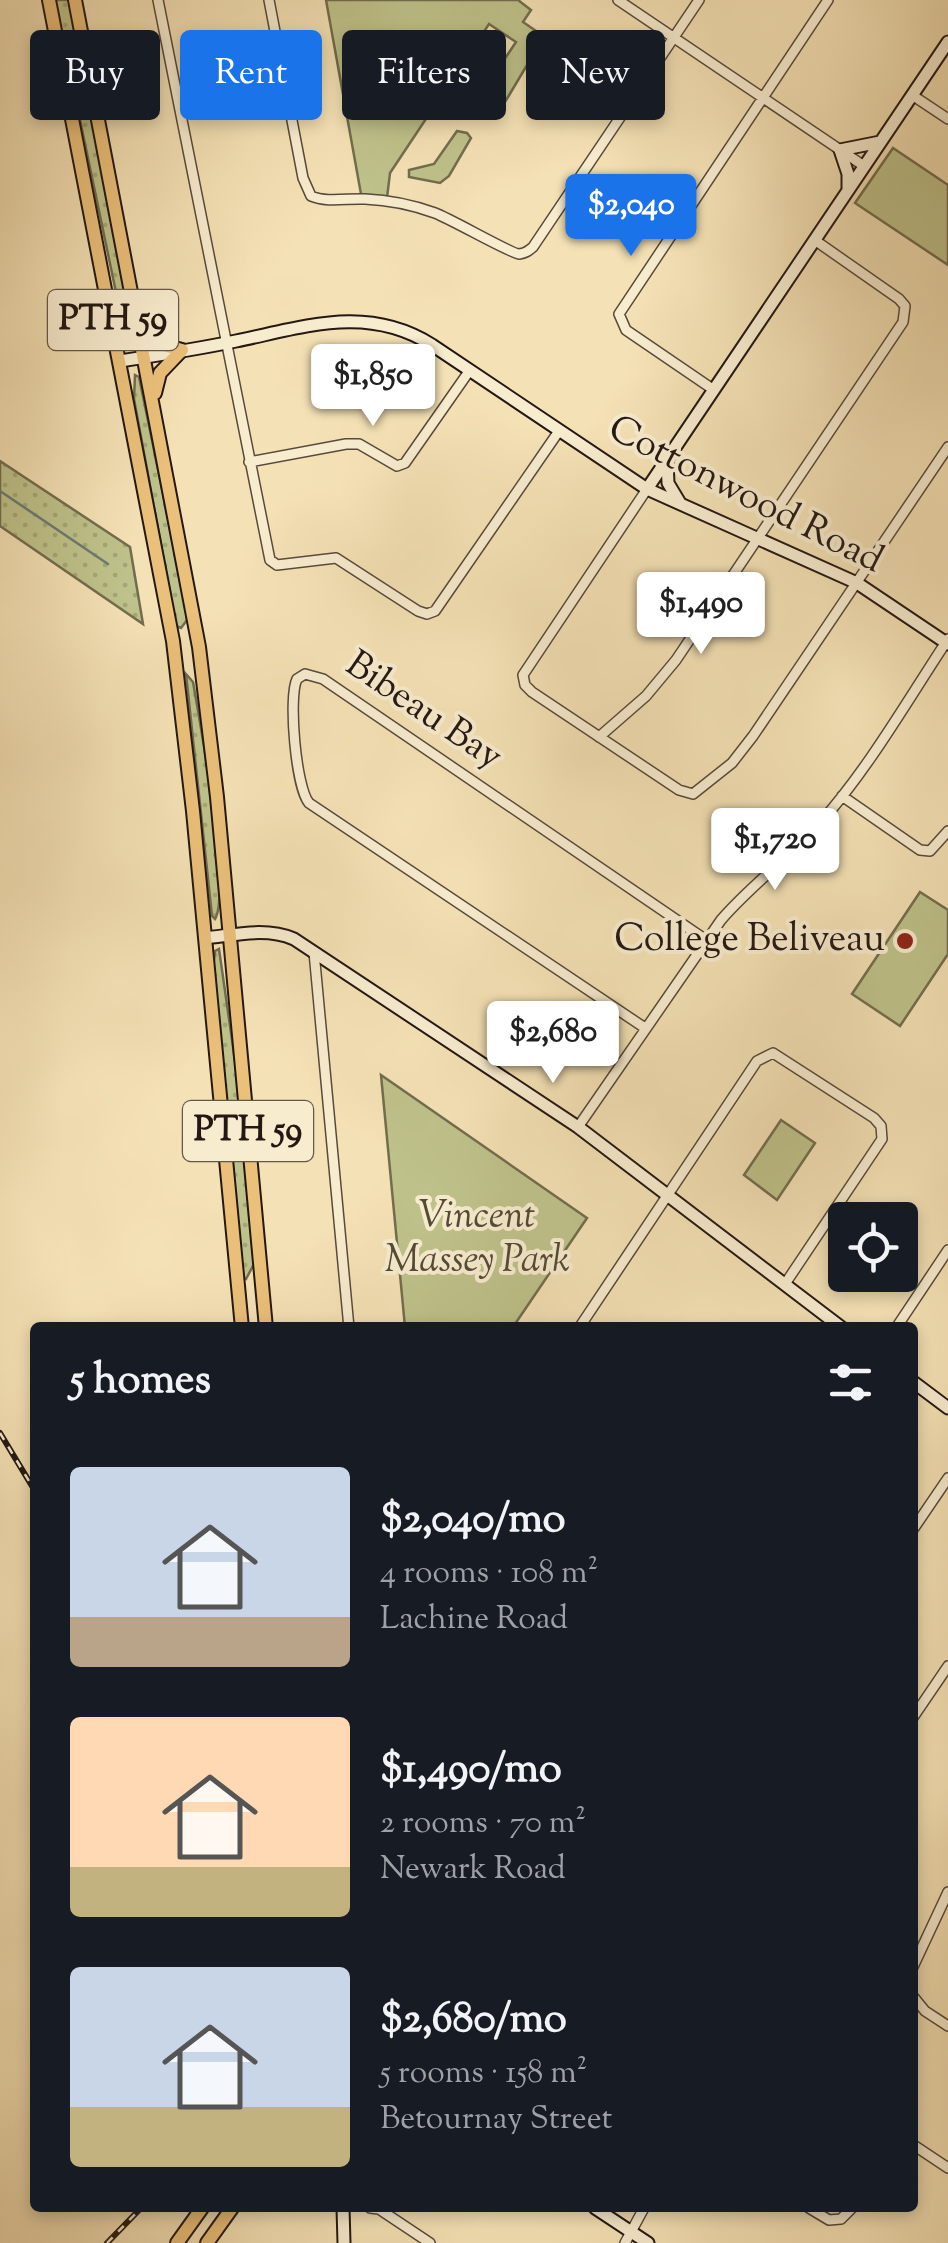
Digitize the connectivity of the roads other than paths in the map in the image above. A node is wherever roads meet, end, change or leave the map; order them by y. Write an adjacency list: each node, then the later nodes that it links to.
1 (49, 0): 22 (main road, PTH 59)
2 (74, 0): 18 (main road, PTH 59)
3 (158, 0): 19 (street)
4 (269, 0): 8 (street)
5 (618, 0): 8 (street)
6 (699, 0): 8 (street)
7 (828, 0): 11 (street)
8 (674, 38): 11 (street)
9 (948, 42): 10 (street)
10 (912, 94): 12 (street); 13 (street)
11 (762, 98): 14 (street); 24 (street)
12 (948, 119)
13 (880, 142): 14 (street); 15 (street)
14 (840, 150): 15 (street); 16 (street)
15 (864, 166): 16 (street)
16 (848, 190): 17 (street)
17 (816, 242): 24 (street); 32 (street)
18 (140, 328): 20 (main road); 21 (main road, PTH 59)
19 (226, 343): 20 (street, Cottonwood Road); 23 (street, Cottonwood Road); 29 (street)
20 (182, 350): 21 (street, Cottonwood Road); 25 (main road)
21 (145, 357): 22 (street, Cottonwood Road); 25 (main road, PTH 59)
22 (120, 361): 39 (main road, PTH 59)
23 (470, 370): 26 (street, Cottonwood Road); 29 (street)
24 (714, 390): 28 (street)
25 (154, 400): 38 (main road, PTH 59)
26 (558, 431): 29 (street); 30 (street, Cottonwood Road)
27 (948, 447): 33 (street)
28 (668, 458): 30 (street); 31 (street)
29 (249, 462)
30 (647, 489): 31 (street, Cottonwood Road); 35 (street)
31 (680, 503): 32 (street, Cottonwood Road)
32 (758, 538): 33 (street, Cottonwood Road); 35 (street)
33 (856, 583): 34 (street, Cottonwood Road); 35 (street)
34 (947, 642): 36 (street)
35 (599, 736)
36 (842, 796): 37 (street); 40 (street)
37 (948, 831)
38 (230, 935): 39 (street); 41 (street); 46 (main road, PTH 59)
39 (205, 938): 48 (main road, PTH 59)
40 (706, 940): 42 (street); 42 (street, Bibeau Bay)
41 (314, 952): 43 (street); 51 (street)
42 (644, 1028): 43 (street)
43 (578, 1127): 44 (street)
44 (667, 1194): 47 (street); 47 (street); 52 (street)
45 (948, 1250): 54 (street)
46 (262, 1284): 48 (main road); 50 (main road, PTH 59)
47 (785, 1284): 53 (street)
48 (238, 1286): 49 (main road, PTH 59)
49 (241, 1322)
50 (265, 1322)
51 (348, 1322)
52 (583, 1322)
53 (834, 1322)
54 (900, 1322)
55 (918, 1385): 56 (street)
56 (948, 1408)
57 (948, 1478): 58 (street)
58 (918, 1522)
59 (948, 1666): 60 (street)
60 (918, 1710)
61 (948, 1892): 62 (street)
62 (918, 1956)
63 (918, 2003): 64 (street)
64 (948, 2026)
65 (918, 2148): 66 (street)
66 (948, 2168)
67 (199, 2212): 76 (main road)
68 (229, 2212): 77 (main road)
69 (343, 2212): 78 (street)
70 (382, 2212): 79 (street)
71 (600, 2212): 75 (street)
72 (642, 2212): 75 (street)
73 (816, 2212): 74 (street)
74 (848, 2212)
75 (628, 2237): 80 (street)
76 (177, 2243)
77 (207, 2243)
78 (344, 2243)
79 (430, 2243)
80 (648, 2243)

